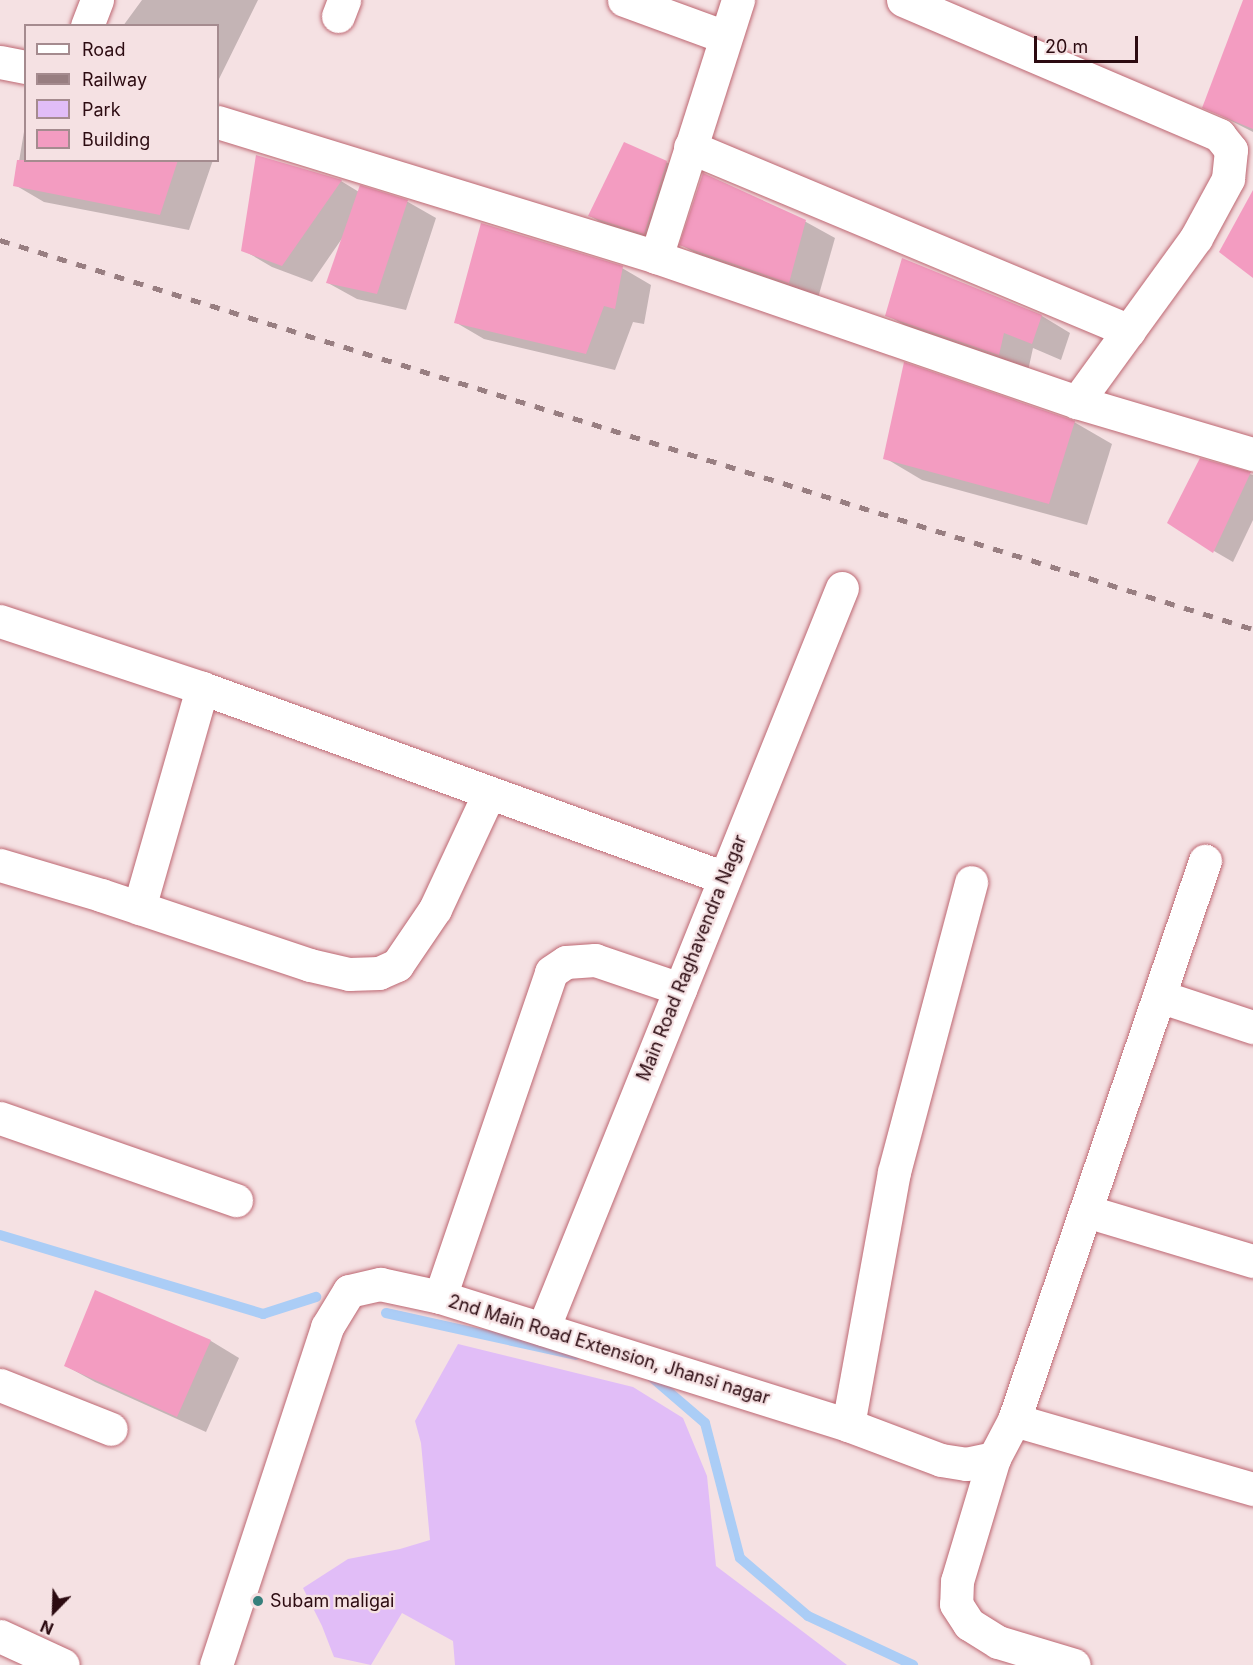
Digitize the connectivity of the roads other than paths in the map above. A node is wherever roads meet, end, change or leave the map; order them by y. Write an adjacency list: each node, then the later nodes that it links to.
1 (97, 0): 5 (street)
2 (624, 0): 6 (street)
3 (738, 0): 6 (street)
4 (903, 0): 12 (street)
5 (88, 24)
6 (724, 37): 10 (street)
7 (0, 62): 8 (street)
8 (24, 67)
9 (219, 122): 11 (street)
10 (690, 147): 11 (street); 12 (street)
11 (656, 257): 13 (street)
12 (1129, 331): 13 (street)
13 (1077, 402): 14 (street)
14 (1253, 454)
15 (842, 588): 21 (street, Main Road Raghavendra Nagar)
16 (0, 621): 17 (street)
17 (202, 688): 18 (street); 23 (street)
18 (489, 793): 21 (street); 23 (street)
19 (1205, 861): 25 (street)
20 (0, 865): 23 (street)
21 (725, 878): 24 (street, Main Road Raghavendra Nagar)
22 (971, 882): 35 (street)
23 (139, 908)
24 (680, 989): 31 (street); 32 (street, Main Road Raghavendra Nagar)
25 (1159, 996): 26 (street); 29 (street)
26 (1253, 1027)
27 (0, 1118): 28 (street)
28 (236, 1200)
29 (1086, 1211): 30 (street); 34 (street)
30 (1253, 1261)
31 (440, 1297): 32 (street, 2nd Main Road Extension, Jhansi nagar); 41 (street, 2nd Main Road Extension, Jhansi nagar)
32 (543, 1329): 35 (street, 2nd Main Road Extension, Jhansi nagar)
33 (0, 1385): 36 (street)
34 (1014, 1420): 37 (street); 38 (street)
35 (848, 1425): 37 (street, 2nd Main Road Extension, Jhansi nagar)
36 (111, 1429)
37 (994, 1458): 42 (street)
38 (1253, 1489)
39 (0, 1636): 40 (street)
40 (63, 1665)
41 (216, 1665)
42 (1074, 1665)

